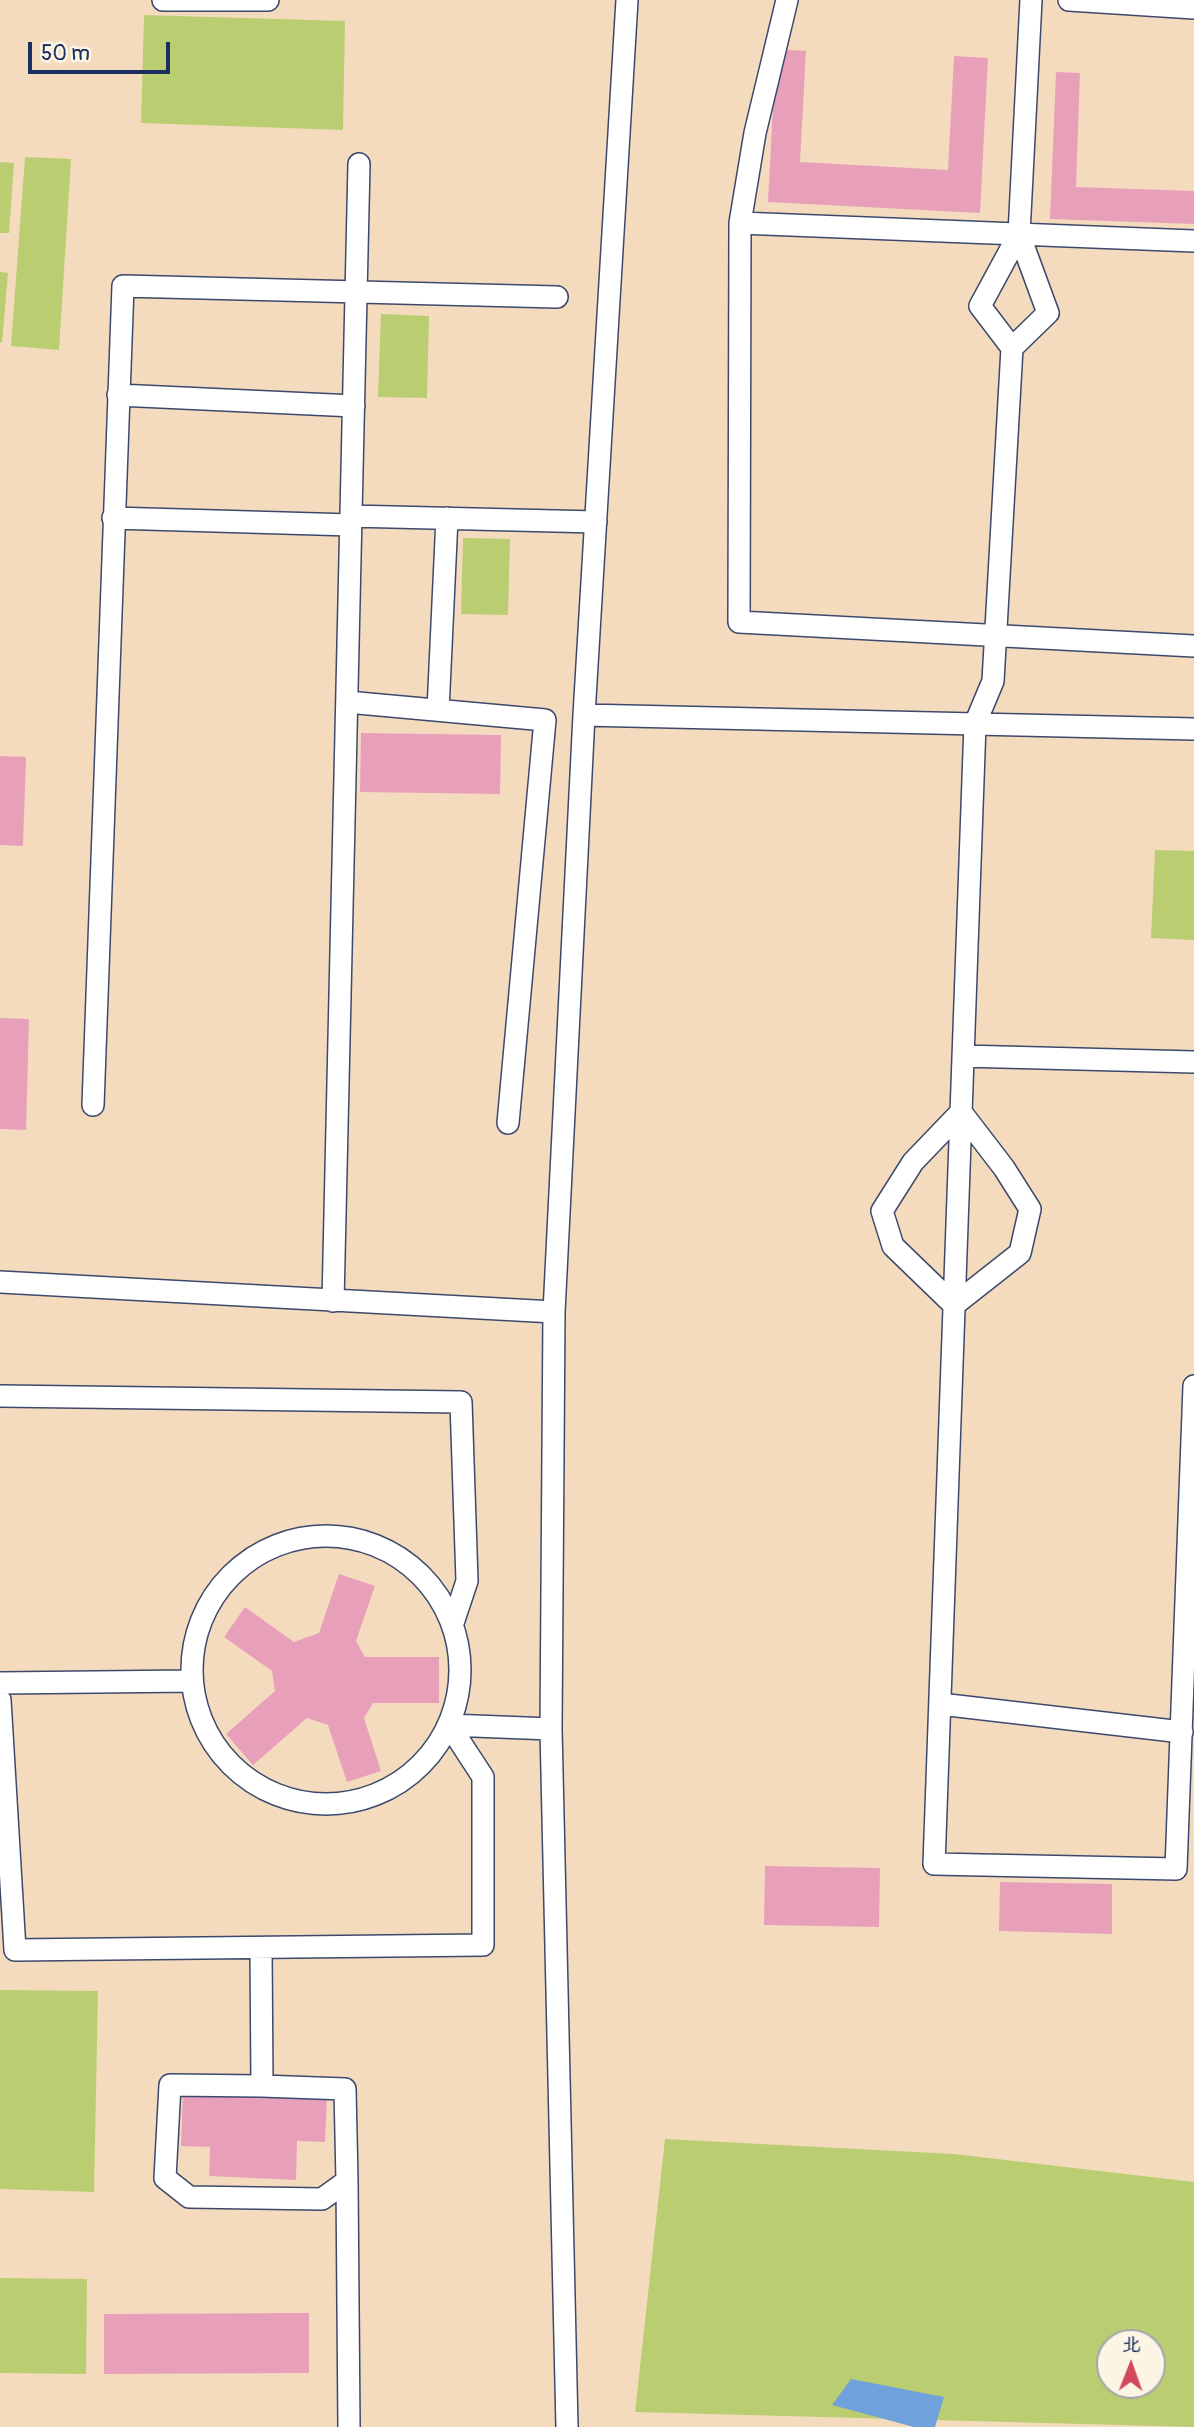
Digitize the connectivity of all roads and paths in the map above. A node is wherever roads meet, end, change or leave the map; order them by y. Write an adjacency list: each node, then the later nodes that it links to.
1 (163, 0): 2 (street)
2 (268, 0)
3 (627, 0): 20 (street)
4 (787, 0): 9 (street)
5 (1031, 0): 10 (street)
6 (1069, 0): 7 (street)
7 (1194, 8)
8 (359, 164): 12 (street)
9 (740, 223): 10 (street); 21 (street)
10 (1019, 234): 11 (street); 14 (street); 14 (street)
11 (1194, 241)
12 (357, 292): 13 (street); 15 (street); 16 (street)
13 (558, 297)
14 (1012, 348): 21 (street)
15 (118, 396): 16 (street); 17 (street)
16 (354, 406): 19 (street)
17 (113, 518): 19 (street); 30 (street)
18 (447, 518): 19 (street); 20 (street); 24 (street)
19 (351, 521): 23 (street)
20 (596, 522): 25 (street)
21 (996, 636): 22 (street); 26 (street)
22 (1194, 646)
23 (347, 702): 24 (street); 34 (street)
24 (438, 710): 32 (street)
25 (584, 715): 26 (street); 36 (street)
26 (975, 724): 27 (street); 28 (street)
27 (1194, 729)
28 (962, 1056): 29 (street); 31 (street)
29 (1194, 1062)
30 (93, 1105)
31 (961, 1112): 35 (street); 35 (street); 35 (street)
32 (508, 1123)
33 (0, 1282): 34 (street)
34 (333, 1301): 36 (street)
35 (954, 1305): 43 (street)
36 (554, 1312): 45 (street)
37 (1194, 1386): 46 (street)
38 (0, 1396): 39 (street)
39 (453, 1623): 40 (street); 44 (street)
40 (191, 1681): 41 (street); 44 (street)
41 (0, 1683)
42 (0, 1700): 47 (street)
43 (940, 1704): 46 (street); 46 (street)
44 (449, 1725): 45 (street); 47 (street)
45 (551, 1729): 51 (street)
46 (1182, 1732)
47 (261, 1948): 48 (street)
48 (262, 2087): 49 (street); 49 (street)
49 (347, 2181): 50 (street)
50 (348, 2427)
51 (567, 2427)

